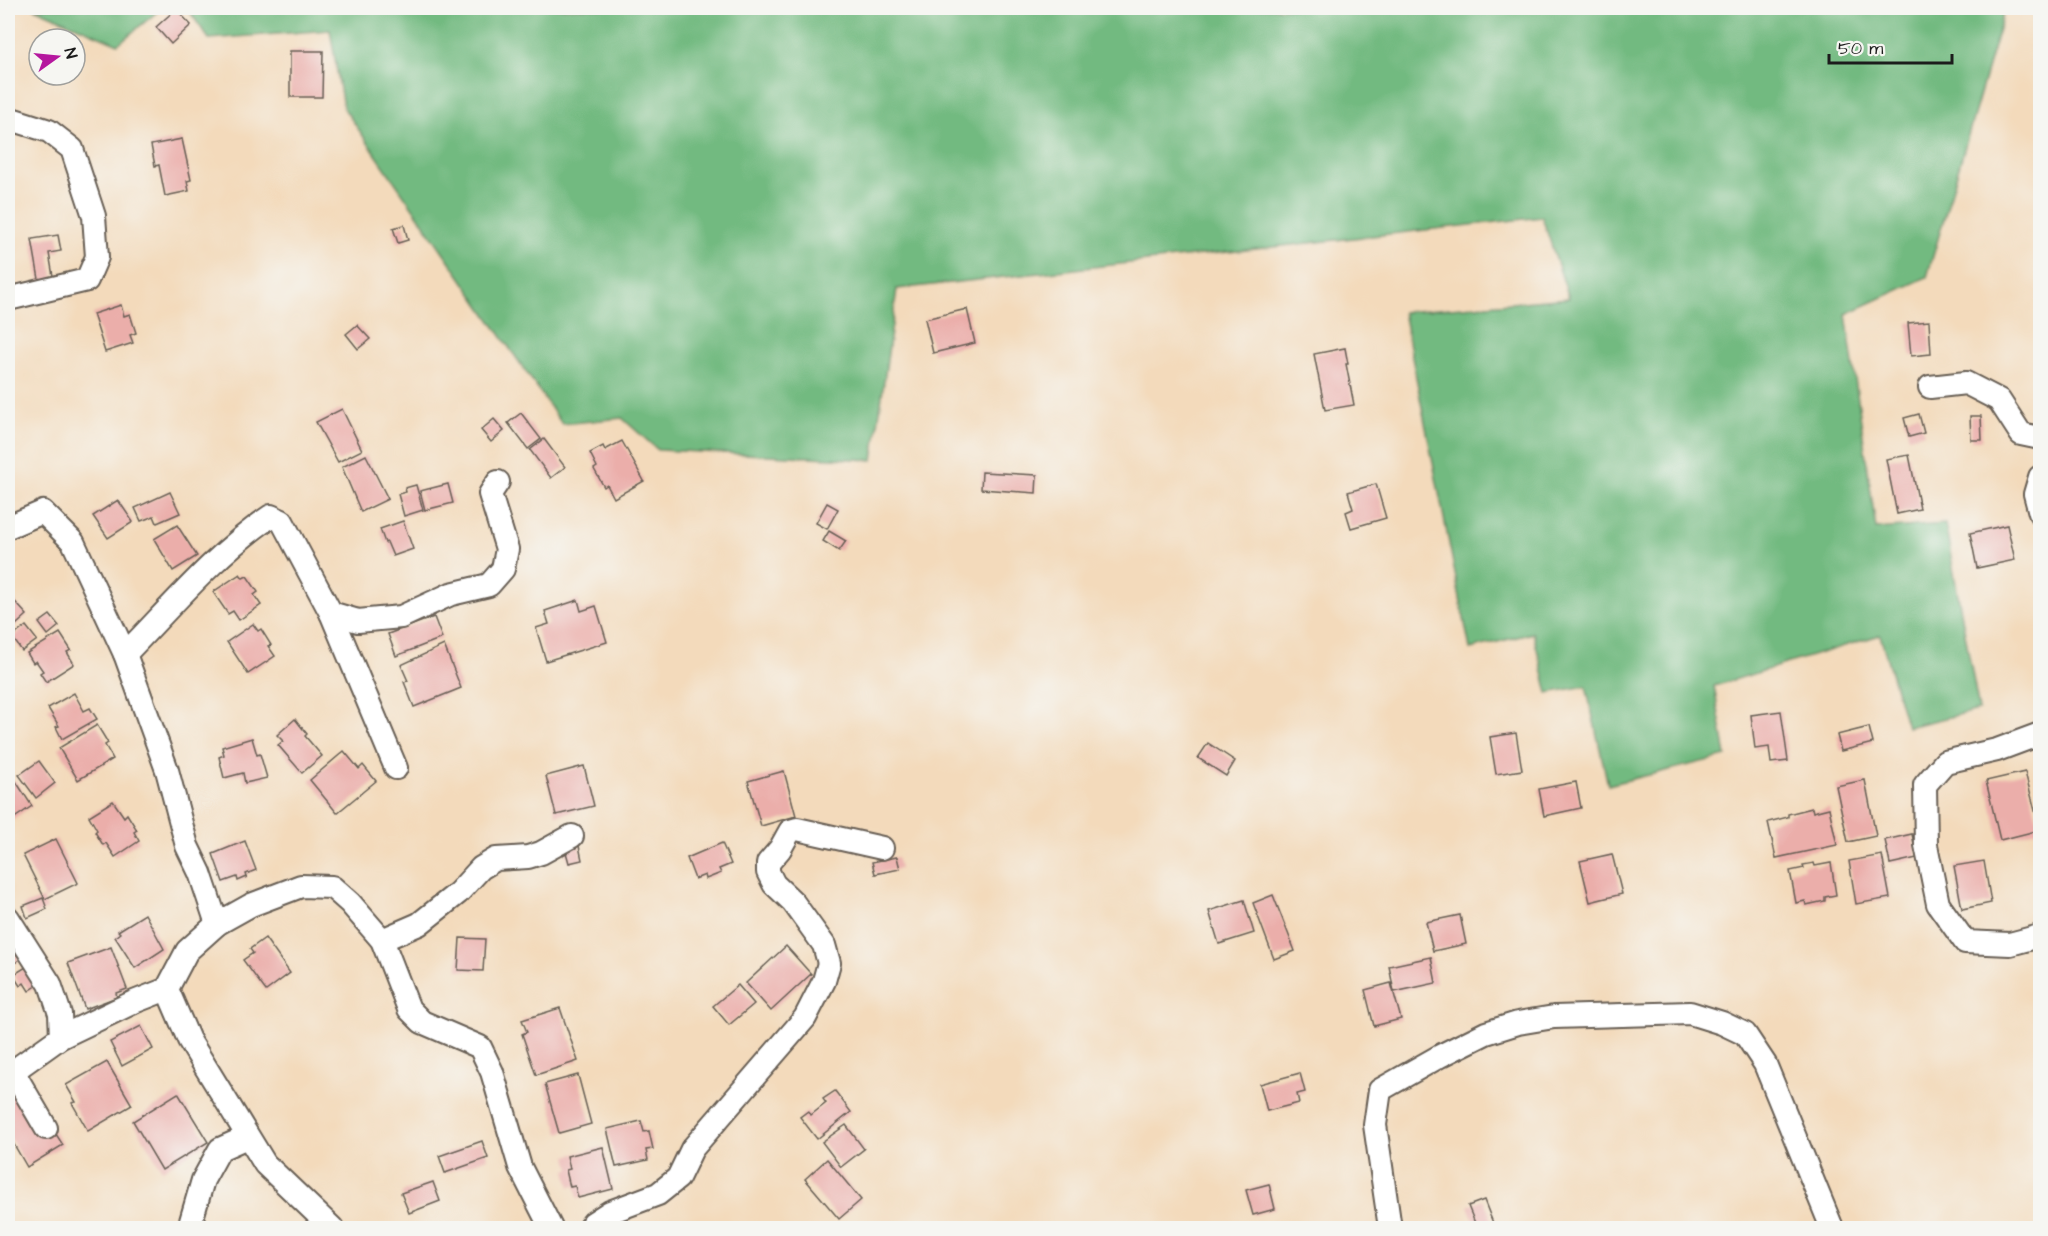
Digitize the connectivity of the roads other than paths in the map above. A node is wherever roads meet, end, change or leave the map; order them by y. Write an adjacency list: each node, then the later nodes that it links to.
1 (8, 118): 2 (street)
2 (8, 299)
3 (1930, 387): 4 (street)
4 (2040, 438)
5 (2040, 477): 7 (street)
6 (498, 482): 9 (street)
7 (2040, 513)
8 (8, 527): 10 (street)
9 (331, 613): 10 (street); 12 (street)
10 (125, 654): 16 (street)
11 (2040, 734): 17 (street)
12 (396, 768)
13 (572, 836): 18 (street)
14 (882, 848): 26 (street)
15 (8, 918): 20 (street)
16 (217, 924): 18 (street); 19 (street)
17 (2040, 936)
18 (382, 940): 25 (street)
19 (167, 989): 20 (street); 22 (street)
20 (61, 1037): 21 (street)
21 (46, 1128)
22 (247, 1137): 23 (street); 24 (street)
23 (189, 1228)
24 (332, 1228)
25 (551, 1228)
26 (589, 1228)
27 (1390, 1228): 28 (street)
28 (1832, 1228)

